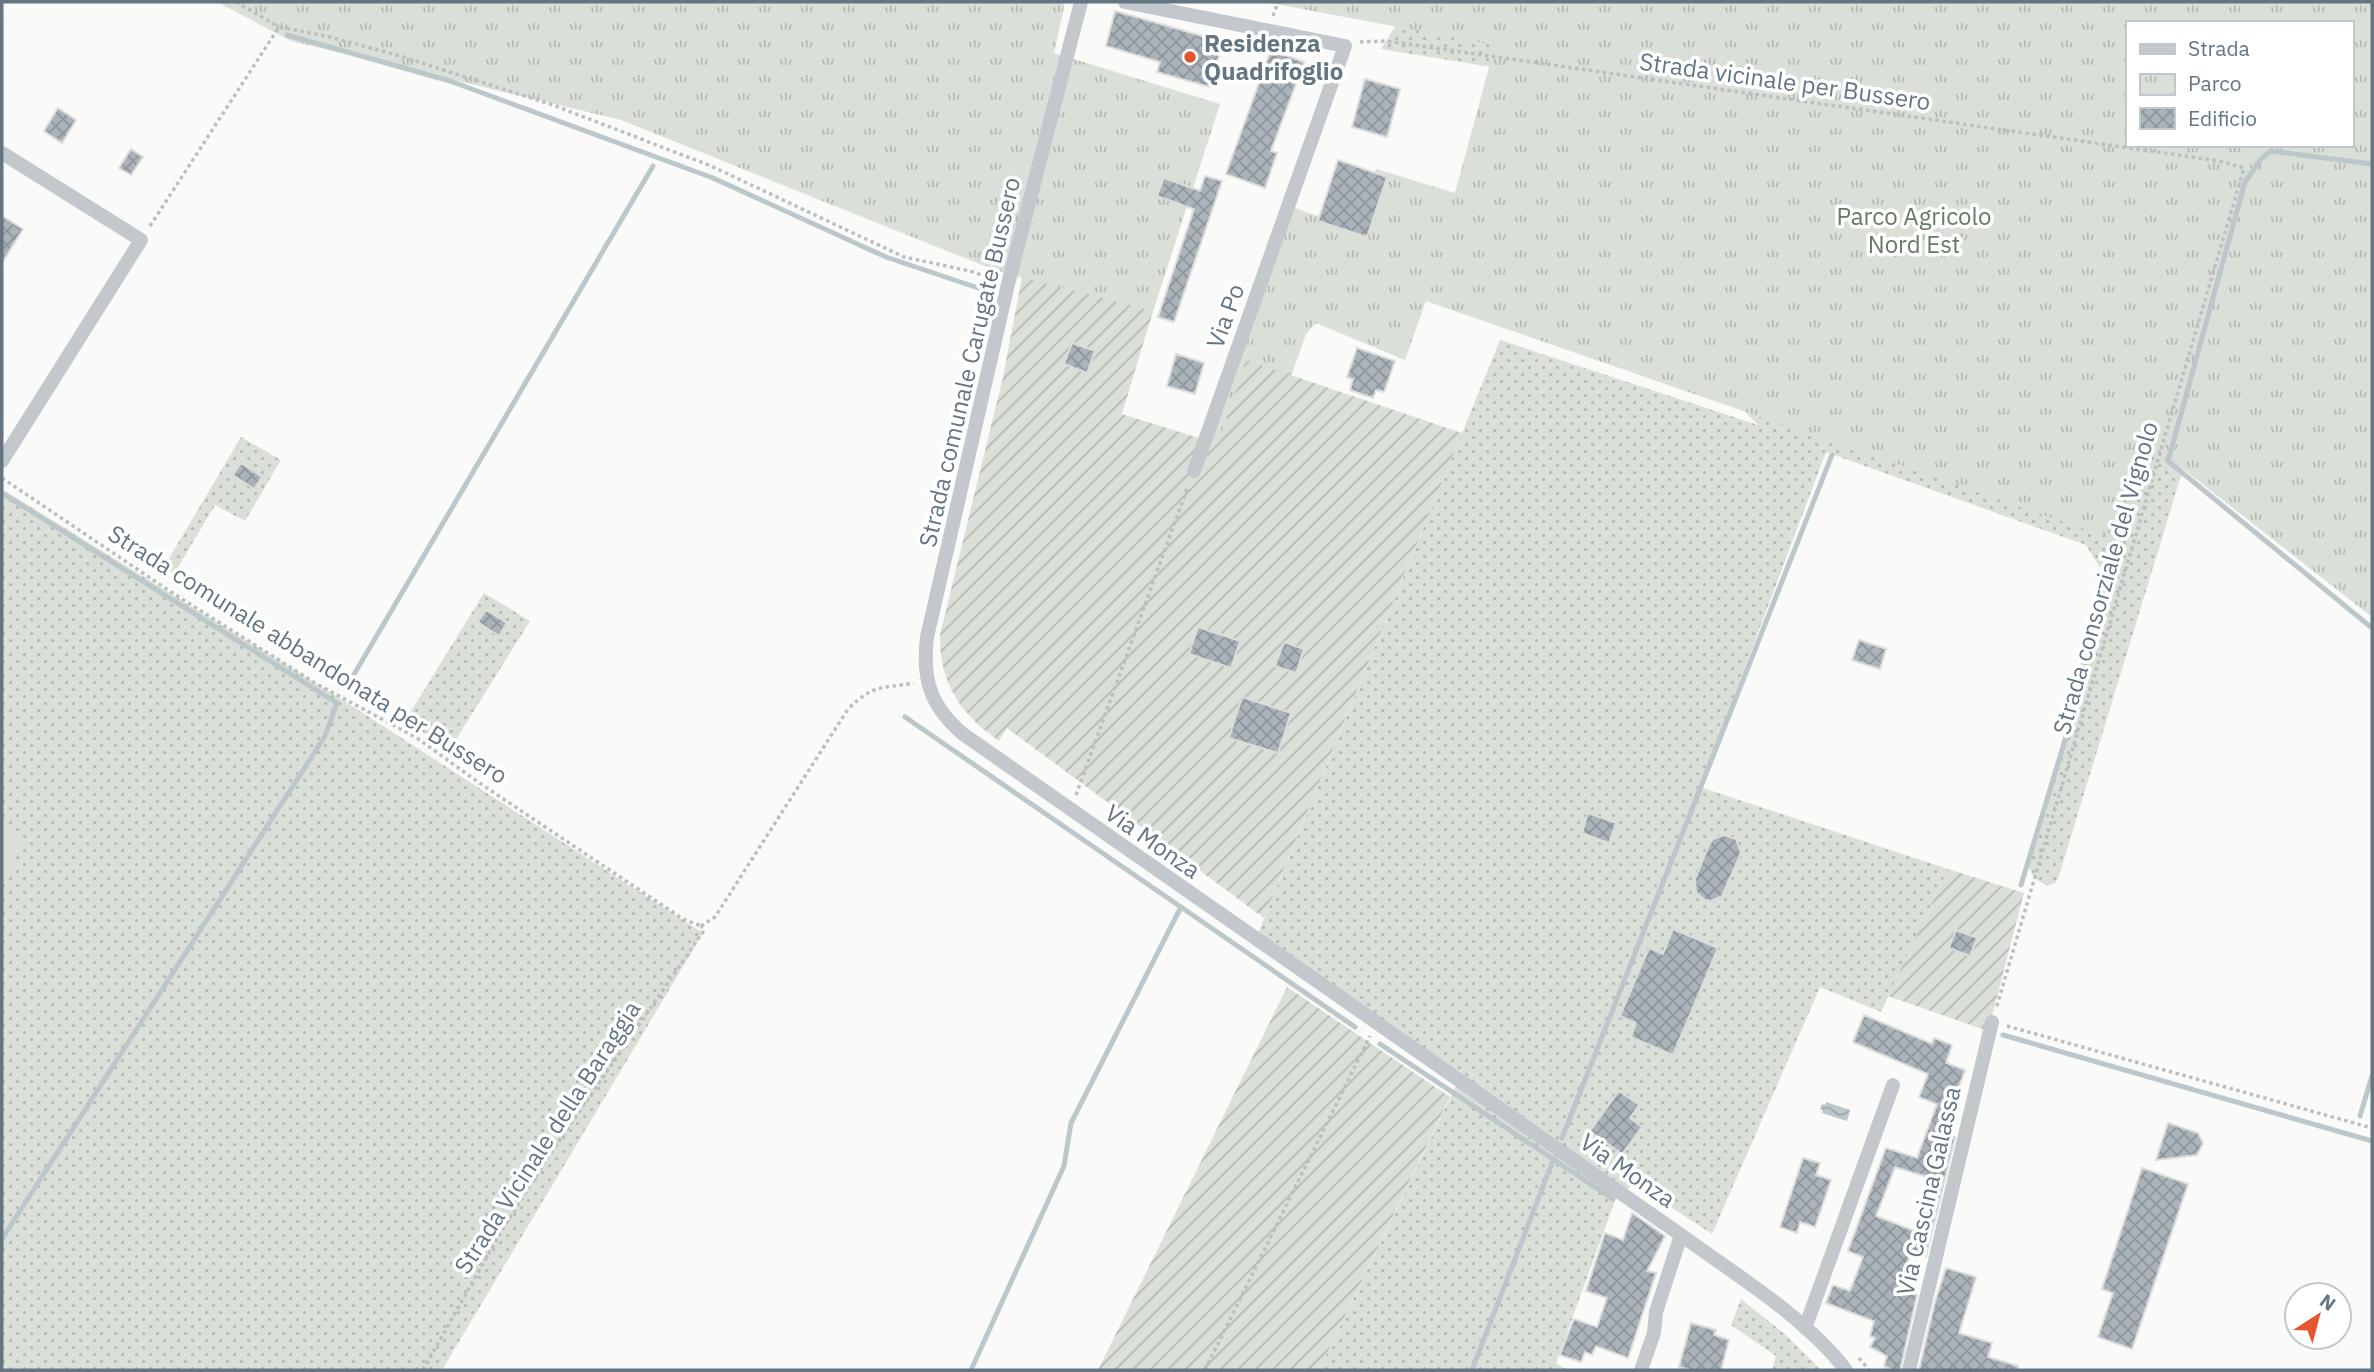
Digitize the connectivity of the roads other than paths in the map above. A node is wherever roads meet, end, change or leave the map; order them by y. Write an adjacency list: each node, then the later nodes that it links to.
1 (1081, 2): 6 (street, Strada comunale Carugate Bussero)
2 (1125, 2): 5 (street, Via Po)
3 (2, 153): 4 (street)
4 (2, 461)
5 (1194, 471)
6 (926, 681): 9 (street, Via Monza)
7 (1992, 1022): 13 (street, Via Cascina Galassa)
8 (1893, 1085): 10 (street)
9 (1681, 1235): 10 (street, Via Monza); 11 (street)
10 (1805, 1328): 12 (street, Via Monza)
11 (1641, 1370)
12 (1846, 1370)
13 (1909, 1370)

